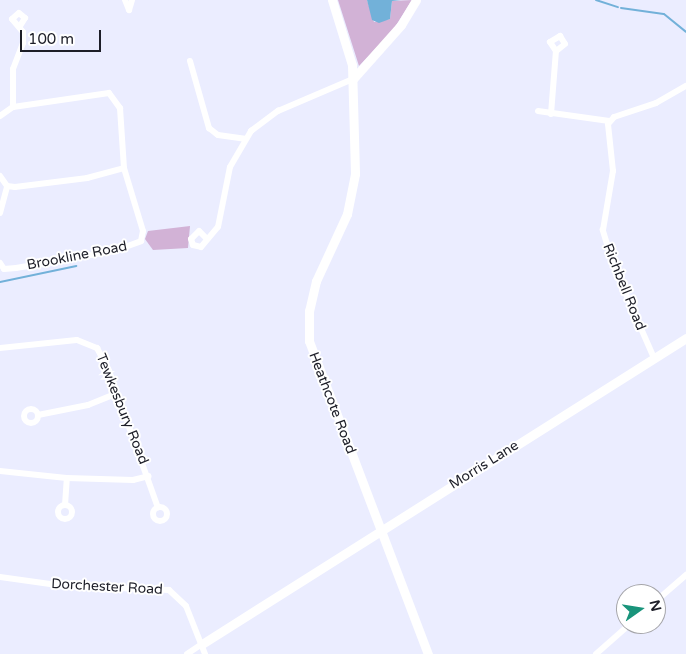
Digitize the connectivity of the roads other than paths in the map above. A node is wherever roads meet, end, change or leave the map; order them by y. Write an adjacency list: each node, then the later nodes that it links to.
1 (125, 0): 2 (street)
2 (132, 0)
3 (332, 0): 8 (street, Heathcote Road)
4 (416, 0): 8 (street)
5 (20, 26): 10 (street)
6 (556, 51): 12 (street)
7 (190, 61): 15 (street)
8 (353, 79): 15 (street); 32 (street, Heathcote Road)
9 (686, 86): 14 (street)
10 (13, 107): 13 (street); 16 (street)
11 (538, 111): 12 (street)
12 (551, 114): 14 (street)
13 (0, 116)
14 (609, 121): 24 (street, Richbell Road)
15 (245, 138): 20 (street)
16 (124, 168): 18 (street); 21 (street, Brookline Road)
17 (0, 176): 18 (street)
18 (7, 186): 19 (street)
19 (0, 213)
20 (207, 238)
21 (0, 263)
22 (686, 338): 24 (street, Morris Lane)
23 (0, 348): 25 (street, Tewkesbury Road)
24 (654, 358): 32 (street, Morris Lane)
25 (117, 392): 26 (street); 28 (street, Tewkesbury Road)
26 (38, 415)
27 (0, 471): 29 (street)
28 (149, 476): 29 (street); 31 (street, Tewkesbury Road)
29 (67, 478): 30 (street)
30 (65, 505)
31 (158, 508)
32 (382, 530): 37 (street, Morris Lane); 40 (street, Heathcote Road)
33 (686, 575): 35 (street)
34 (0, 577): 37 (street, Dorchester Road)
35 (666, 592)
36 (619, 634): 41 (street)
37 (202, 644): 38 (street); 39 (street, Dorchester Road)
38 (187, 654)
39 (206, 654)
40 (428, 654)
41 (596, 654)

